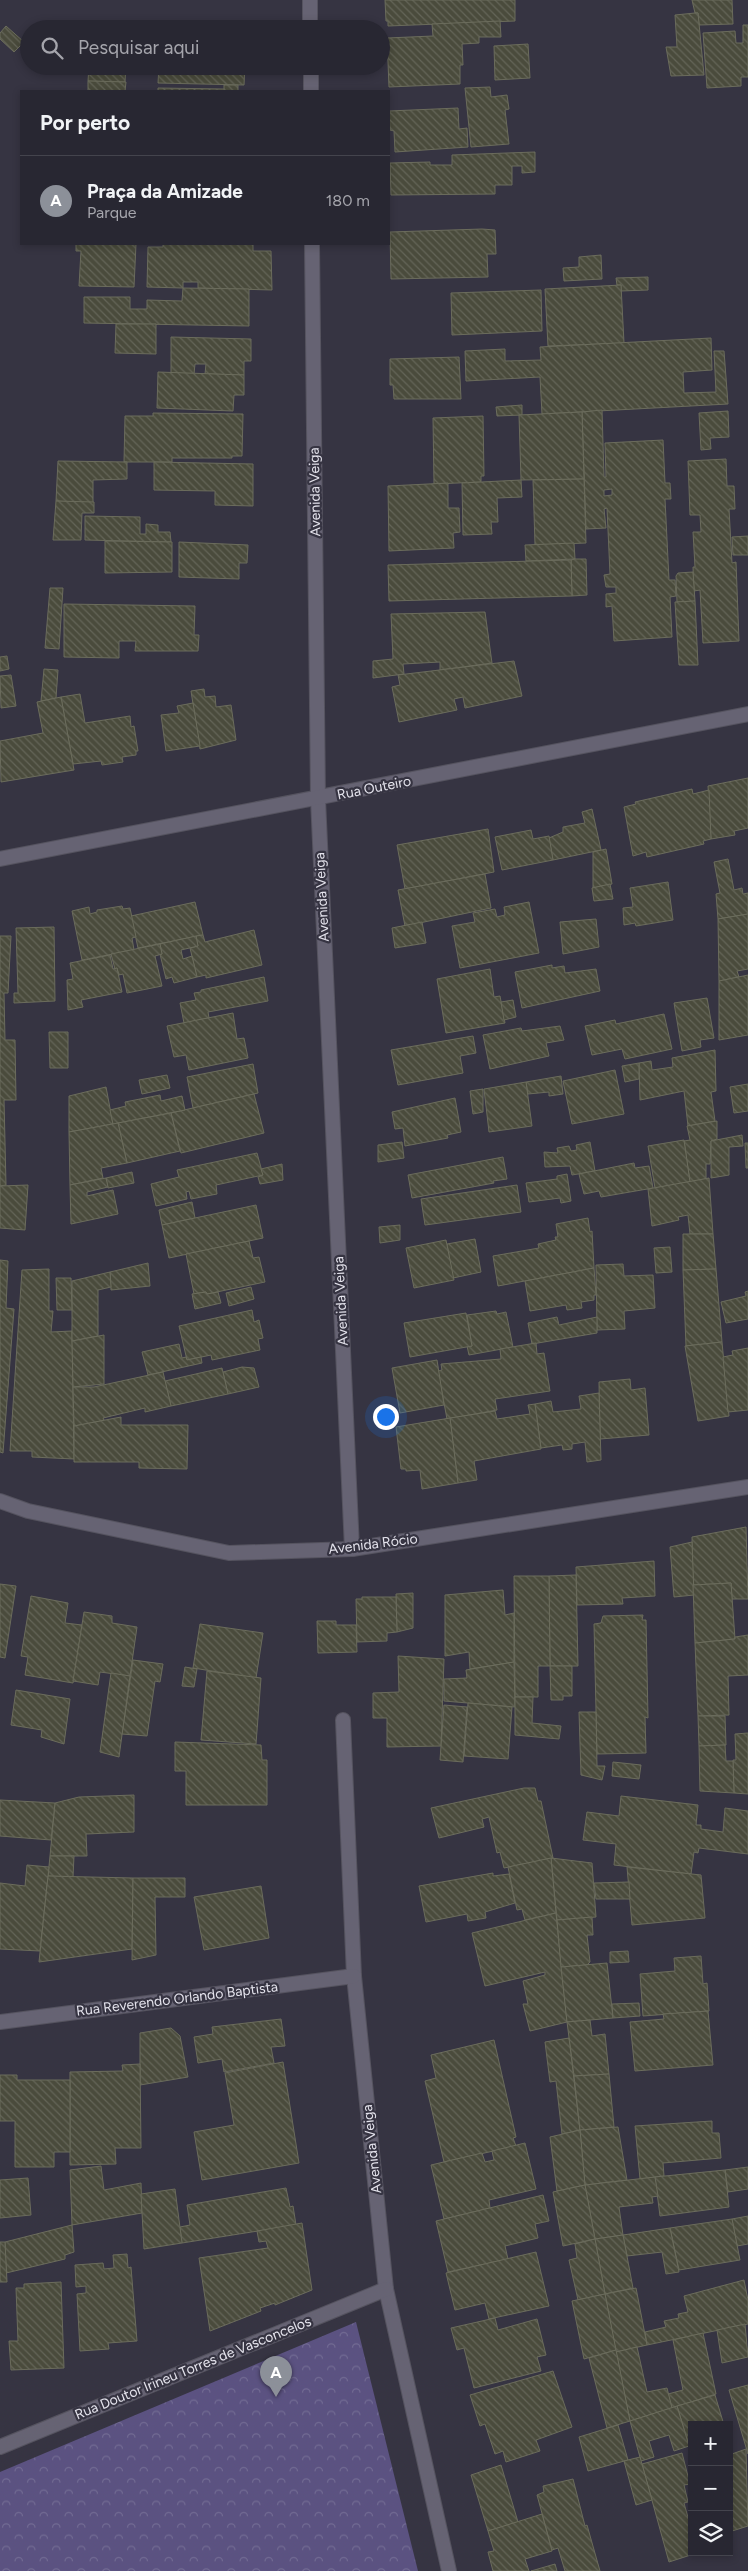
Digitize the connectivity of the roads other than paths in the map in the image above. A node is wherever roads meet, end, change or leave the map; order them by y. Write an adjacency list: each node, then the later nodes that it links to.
1 (310, 0): 2 (street)
2 (310, 20)
3 (311, 75): 4 (street)
4 (311, 90)
5 (312, 245): 7 (street, Avenida Veiga)
6 (748, 714): 7 (street, Rua Outeiro)
7 (318, 799): 8 (street, Rua Outeiro); 11 (street, Avenida Veiga)
8 (0, 860)
9 (748, 1487): 11 (street, Avenida Rócio)
10 (0, 1501): 11 (street, Avenida Rócio)
11 (352, 1549)
12 (343, 1720): 13 (street, Avenida Veiga)
13 (354, 1976): 14 (street, Rua Reverendo Orlando Baptista); 15 (street, Avenida Veiga)
14 (0, 2022)
15 (386, 2289): 16 (street, Rua Doutor Irineu Torres de Vasconcelos); 17 (street, Avenida Veiga)
16 (0, 2447)
17 (450, 2571)

